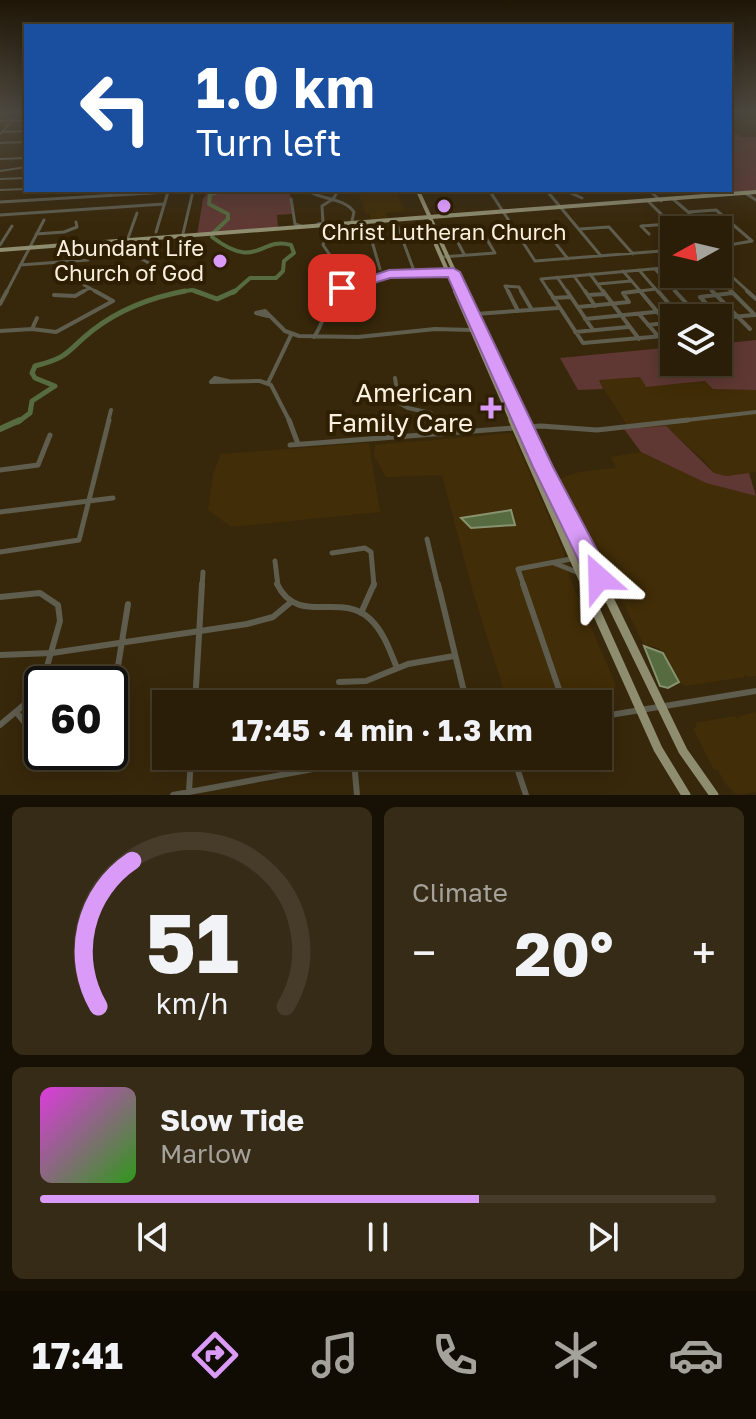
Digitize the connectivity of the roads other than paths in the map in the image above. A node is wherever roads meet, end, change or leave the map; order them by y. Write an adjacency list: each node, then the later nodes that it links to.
1 (24, 158): 2 (street)
2 (1, 161): 4 (street)
3 (24, 167): 4 (street)
4 (7, 169): 5 (street)
5 (0, 171)
6 (24, 178): 7 (street)
7 (0, 179)
8 (24, 189): 9 (street)
9 (0, 190)
10 (154, 192): 29 (street)
11 (169, 192): 30 (street)
12 (193, 192): 55 (street)
13 (310, 192): 24 (street)
14 (337, 192): 24 (street)
15 (417, 192): 40 (main road)
16 (549, 192): 31 (street)
17 (569, 192): 22 (street)
18 (651, 192): 26 (street)
19 (491, 193): 35 (street)
20 (746, 193): 21 (main road); 25 (main road); 27 (street)
21 (756, 193)
22 (582, 198)
23 (291, 199): 24 (street)
24 (333, 199): 45 (street)
25 (674, 199): 26 (main road); 33 (street)
26 (660, 200): 28 (main road)
27 (756, 200)
28 (649, 201): 31 (main road); 37 (street)
29 (0, 202)
30 (164, 204): 32 (street); 51 (street)
31 (561, 208): 35 (main road); 50 (street)
32 (48, 212): 36 (street); 52 (street)
33 (688, 212): 38 (street); 39 (street)
34 (137, 213): 57 (street)
35 (502, 213): 40 (main road); 49 (street)
36 (0, 215)
37 (663, 216)
38 (693, 216)
39 (723, 216)
40 (427, 219): 42 (main road); 65 (main road)
41 (76, 222): 52 (street)
42 (396, 222): 43 (main road); 69 (street)
43 (367, 224): 45 (main road); 70 (street)
44 (732, 224): 58 (street)
45 (351, 225): 48 (main road)
46 (660, 225): 53 (street)
47 (12, 226): 59 (street)
48 (330, 227): 55 (main road); 85 (street)
49 (512, 229): 66 (street); 66 (street)
50 (578, 229): 62 (street); 64 (street)
51 (156, 232)
52 (36, 234): 60 (street)
53 (649, 234)
54 (454, 235): 63 (street)
55 (182, 238): 57 (main road)
56 (486, 238): 63 (street)
57 (124, 242): 60 (main road); 73 (street)
58 (732, 244)
59 (0, 248): 60 (main road)
60 (28, 249): 68 (street)
61 (660, 251): 62 (street)
62 (633, 254): 64 (street)
63 (465, 256): 65 (street)
64 (601, 256): 66 (street)
65 (444, 257): 76 (main road)
66 (568, 259)
67 (88, 260): 68 (street)
68 (20, 265): 100 (street)
69 (413, 268)
70 (380, 269)
71 (655, 269): 72 (street); 74 (street); 78 (street)
72 (660, 269)
73 (161, 270)
74 (639, 270): 75 (street); 90 (street)
75 (623, 271): 77 (street); 83 (street)
76 (451, 273): 85 (street); 113 (main road)
77 (590, 274): 79 (street); 86 (street)
78 (660, 274)
79 (574, 276): 81 (street); 95 (street)
80 (732, 276): 84 (street)
81 (557, 277): 97 (street); 98 (street)
82 (55, 278): 87 (street)
83 (631, 281): 86 (street); 91 (street)
84 (739, 282): 92 (street); 99 (street)
85 (350, 284): 133 (street)
86 (598, 284): 93 (street)
87 (90, 288): 94 (street); 126 (street)
88 (673, 288): 103 (street)
89 (709, 288): 96 (street)
90 (656, 289): 91 (street); 102 (street)
91 (639, 291): 101 (street); 110 (street)
92 (732, 293): 96 (street); 116 (street)
93 (605, 294): 95 (street); 101 (street)
94 (54, 295)
95 (588, 295): 105 (street)
96 (716, 295): 104 (street); 118 (street)
97 (571, 297): 98 (street); 106 (street)
98 (553, 298): 107 (street)
99 (756, 299)
100 (0, 304)
101 (613, 304): 105 (street); 114 (street)
102 (669, 304)
103 (687, 304)
104 (706, 304)
105 (595, 306): 106 (street)
106 (578, 307): 121 (street)
107 (559, 308): 108 (street); 131 (street)
108 (532, 310): 109 (street); 109 (street)
109 (518, 311): 113 (street)
110 (657, 312): 111 (street); 112 (street); 115 (street)
111 (660, 312)
112 (639, 314): 114 (street); 123 (street)
113 (470, 315): 128 (main road)
114 (621, 315): 121 (street); 124 (street)
115 (660, 315)
116 (755, 315): 118 (street)
117 (268, 316): 132 (street)
118 (737, 316): 119 (street); 127 (street)
119 (732, 317)
120 (37, 318): 126 (street)
121 (585, 319): 129 (street)
122 (660, 324): 123 (street)
123 (648, 325): 134 (street)
124 (630, 327): 125 (street); 135 (street)
125 (612, 328): 129 (street); 136 (street)
126 (32, 329): 130 (street)
127 (750, 329)
128 (477, 330): 133 (street); 142 (main road)
129 (593, 330): 131 (street)
130 (0, 331)
131 (575, 332): 136 (street)
132 (292, 334): 133 (street); 139 (street)
133 (314, 337)
134 (658, 337): 135 (street)
135 (639, 339): 136 (street)
136 (621, 340)
137 (395, 378): 143 (street)
138 (228, 381): 139 (street)
139 (268, 383): 145 (street)
140 (111, 410): 151 (street)
141 (756, 412): 142 (street)
142 (522, 428): 143 (street); 148 (main road); 149 (main road)
143 (441, 434): 145 (street)
144 (50, 435): 147 (street)
145 (298, 444): 146 (street)
146 (290, 445)
147 (0, 470)
148 (539, 478): 149 (main road); 153 (main road)
149 (557, 494): 154 (main road)
150 (113, 498): 151 (street)
151 (90, 501): 152 (street); 156 (street)
152 (0, 512)
153 (556, 516): 154 (main road); 158 (main road)
154 (578, 532): 161 (main road)
155 (427, 539): 172 (street)
156 (0, 552)
157 (332, 553): 167 (street)
158 (573, 559): 160 (street); 161 (main road); 163 (main road)
159 (275, 561): 165 (street)
160 (551, 562): 163 (street); 179 (street)
161 (592, 562): 182 (main road)
162 (203, 572): 168 (street)
163 (580, 574): 183 (main road)
164 (0, 597): 170 (street)
165 (291, 602): 167 (street); 168 (street)
166 (128, 604): 169 (street)
167 (361, 613): 175 (street)
168 (199, 630): 169 (street); 177 (street)
169 (122, 642): 170 (street); 174 (street)
170 (52, 653): 171 (street); 173 (street)
171 (0, 655)
172 (454, 656): 175 (street); 178 (street)
173 (48, 666)
174 (118, 666)
175 (397, 668): 176 (street)
176 (339, 682)
177 (196, 690)
178 (463, 690)
179 (559, 690)
180 (756, 691): 182 (street)
181 (24, 703): 184 (street)
182 (659, 706): 183 (street); 197 (main road)
183 (639, 710): 185 (street); 196 (main road)
184 (16, 712): 186 (street); 187 (street)
185 (612, 715)
186 (24, 722)
187 (0, 725)
188 (190, 770): 192 (street)
189 (310, 770): 192 (street)
190 (355, 770): 194 (street)
191 (518, 770): 195 (street)
192 (189, 792): 193 (street)
193 (173, 795)
194 (357, 795)
195 (526, 795)
196 (686, 795)
197 (714, 795)

